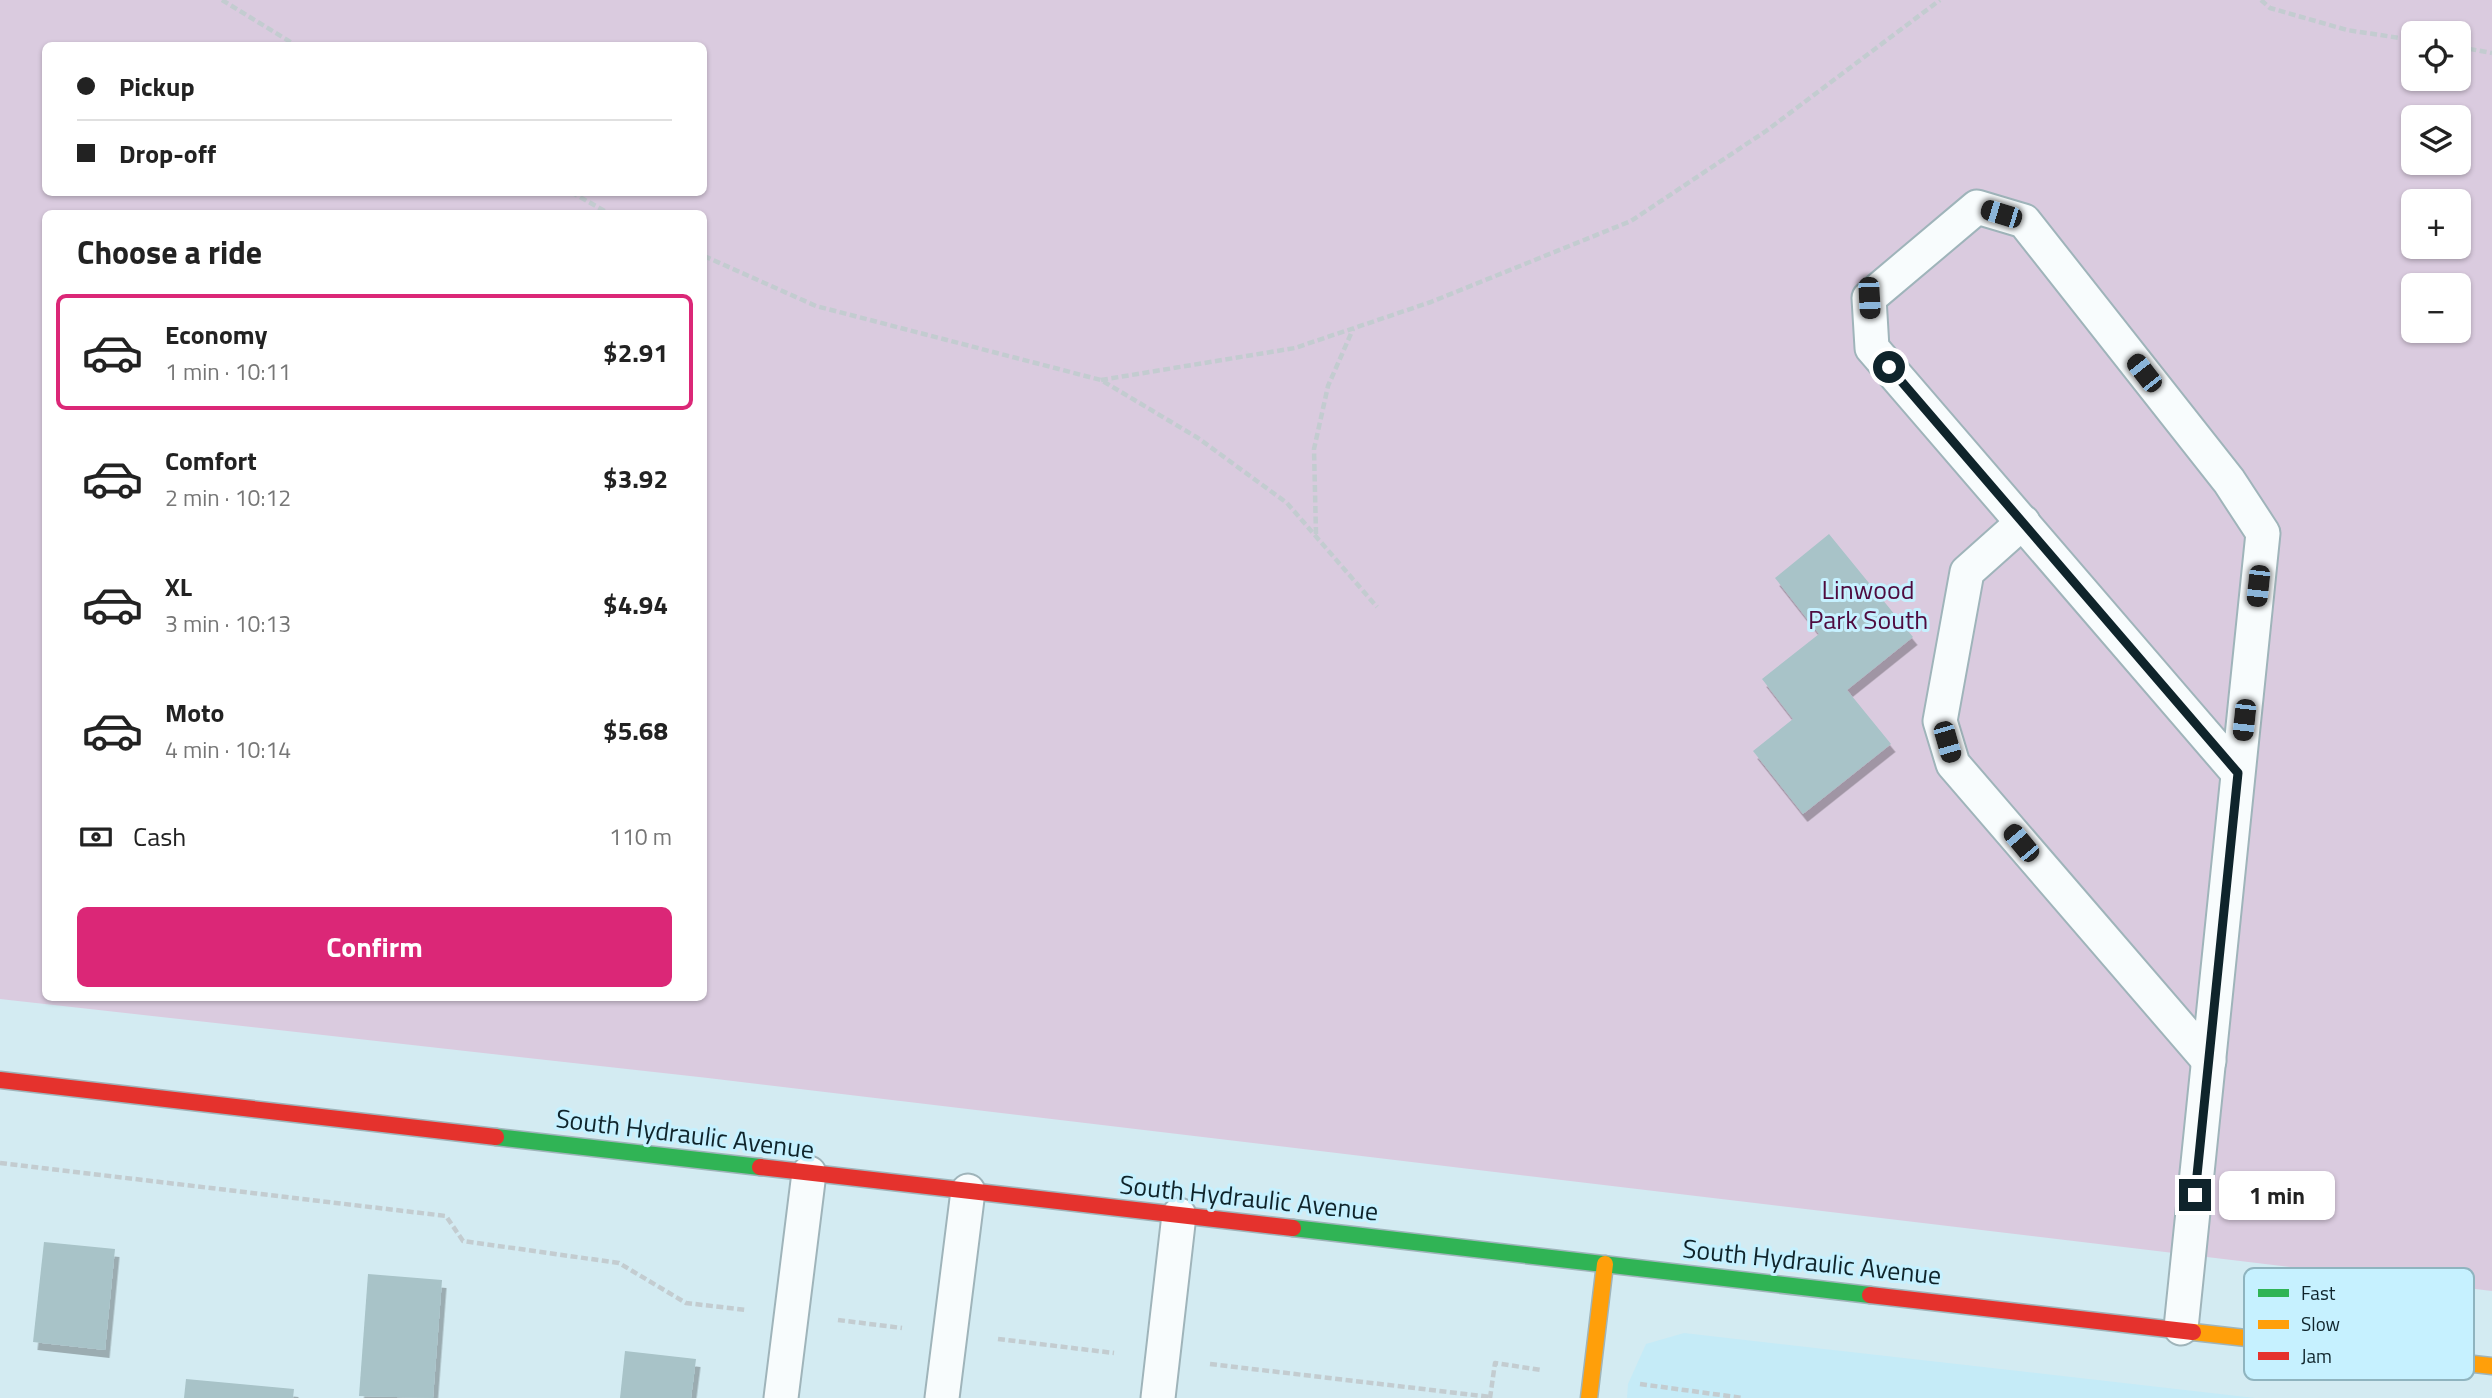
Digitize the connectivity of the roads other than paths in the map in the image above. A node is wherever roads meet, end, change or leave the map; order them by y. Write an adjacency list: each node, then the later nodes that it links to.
1 (2023, 522): 2 (lane); 2 (lane); 3 (lane)
2 (2238, 773): 3 (lane)
3 (2209, 1061): 9 (lane)
4 (0, 1080): 5 (street, South Hydraulic Avenue)
5 (809, 1173): 6 (street, South Hydraulic Avenue); 13 (lane)
6 (968, 1191): 7 (street, South Hydraulic Avenue); 14 (lane)
7 (1179, 1215): 8 (street, South Hydraulic Avenue); 15 (lane)
8 (1605, 1264): 9 (street, South Hydraulic Avenue); 16 (street)
9 (2181, 1328): 10 (street, South Hydraulic Avenue)
10 (2244, 1336)
11 (2474, 1364): 12 (street, South Hydraulic Avenue)
12 (2492, 1366)
13 (781, 1398)
14 (942, 1398)
15 (1158, 1398)
16 (1589, 1398)

